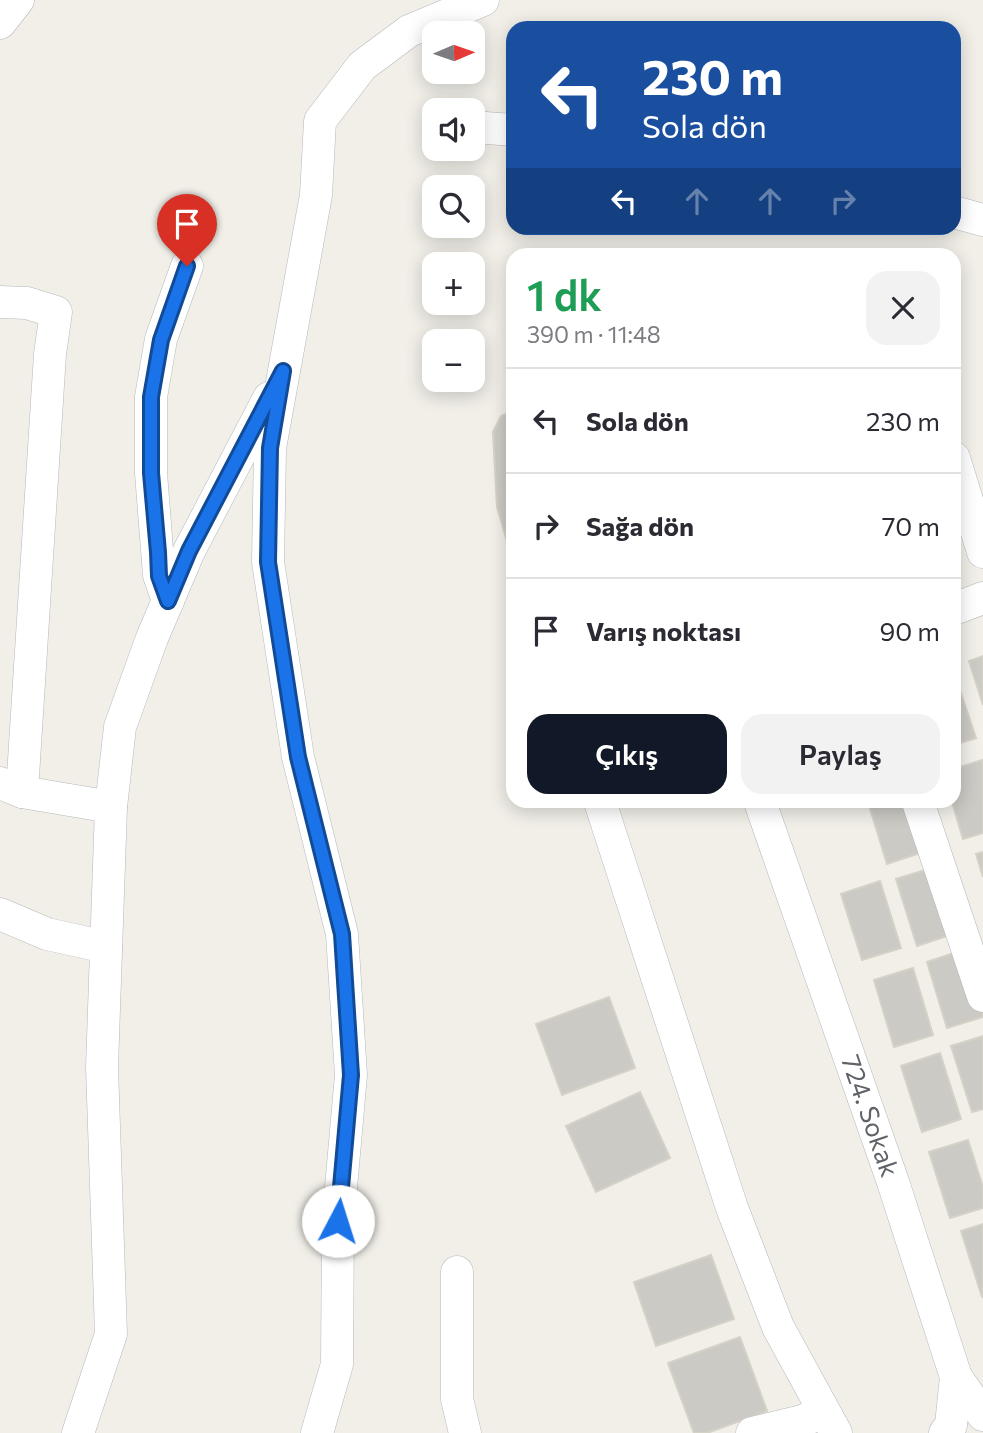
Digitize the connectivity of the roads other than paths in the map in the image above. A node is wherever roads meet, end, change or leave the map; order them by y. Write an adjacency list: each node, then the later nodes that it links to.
1 (18, 0): 3 (street)
2 (483, 0): 10 (street)
3 (0, 23)
4 (485, 128): 5 (street)
5 (506, 129)
6 (961, 214): 7 (street)
7 (983, 220)
8 (187, 266): 14 (street)
9 (0, 302): 16 (street)
10 (283, 371): 14 (street); 29 (street)
11 (961, 481): 12 (street)
12 (983, 552)
13 (983, 598): 15 (street)
14 (168, 601): 17 (street)
15 (961, 606)
16 (11, 787): 17 (street)
17 (111, 807): 22 (street)
18 (602, 808): 27 (street)
19 (762, 808): 25 (street, 724. Sokak)
20 (920, 808): 23 (street)
21 (0, 914): 22 (street)
22 (106, 947): 28 (street)
23 (983, 996)
24 (457, 1272): 30 (street)
25 (956, 1377): 26 (street); 32 (street, 724. Sokak)
26 (983, 1415)
27 (830, 1422): 31 (street)
28 (78, 1433)
29 (317, 1433)
30 (465, 1433)
31 (752, 1433)
32 (945, 1433)

